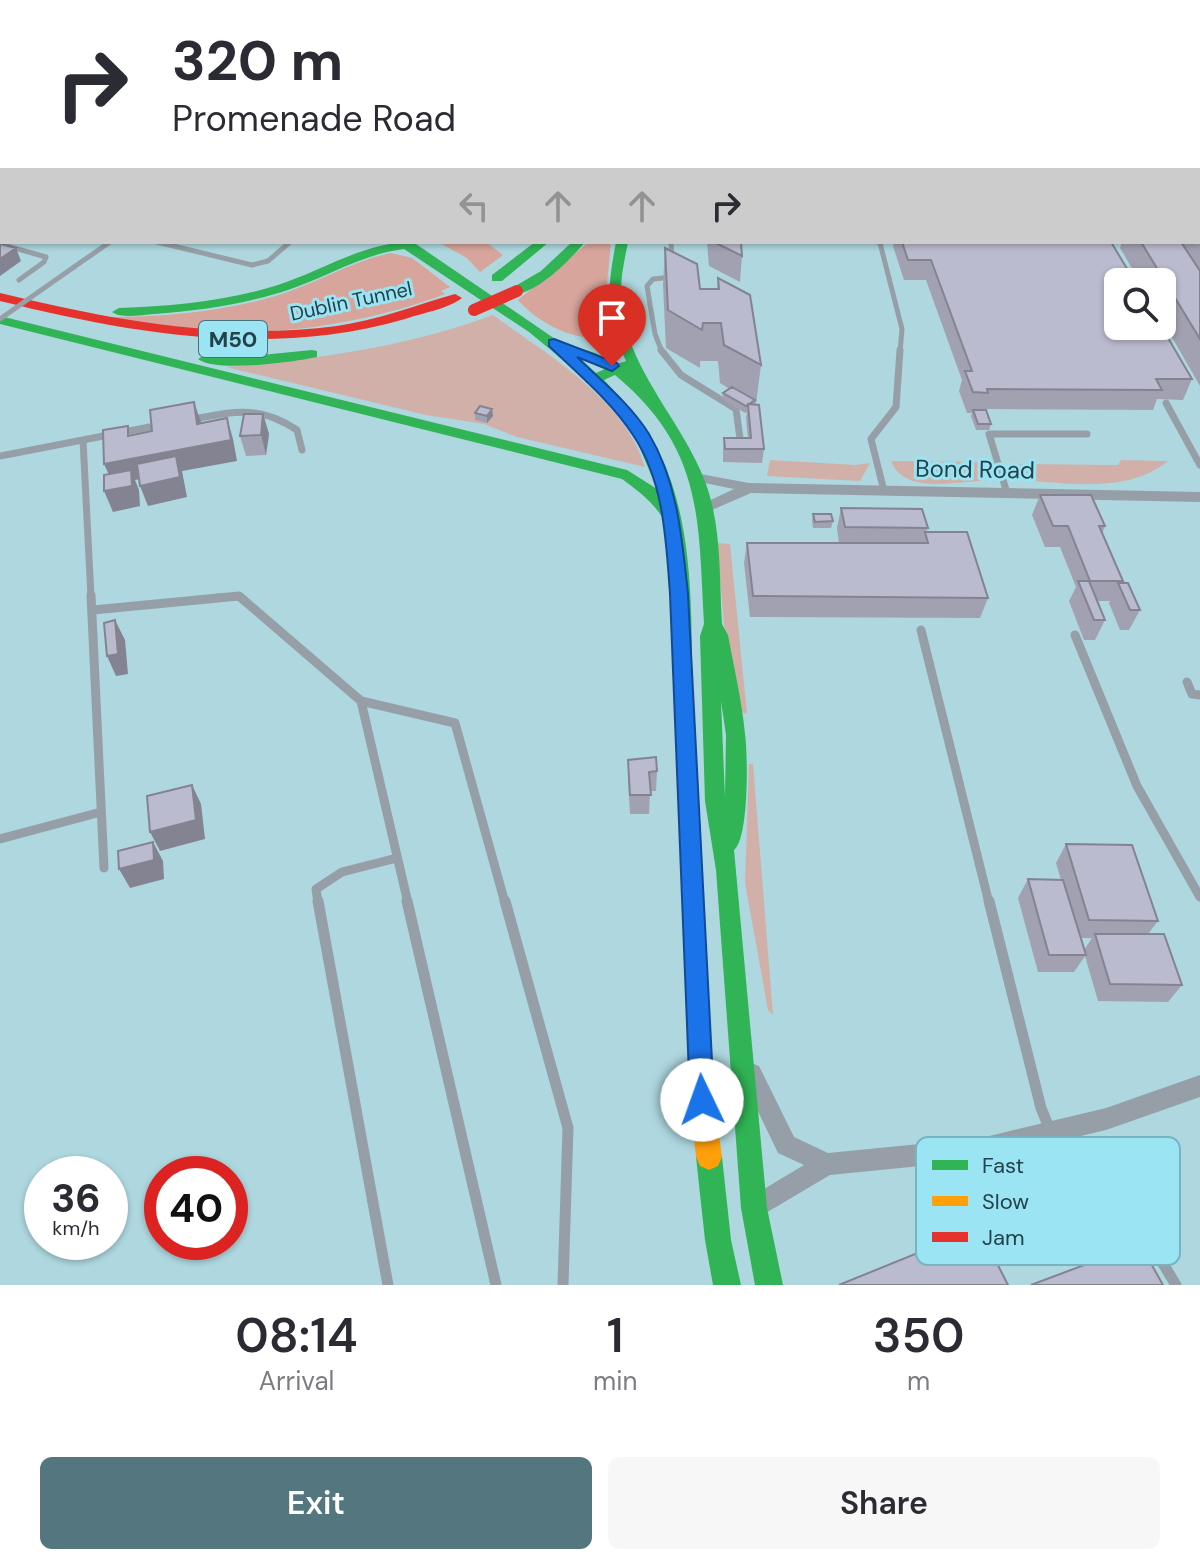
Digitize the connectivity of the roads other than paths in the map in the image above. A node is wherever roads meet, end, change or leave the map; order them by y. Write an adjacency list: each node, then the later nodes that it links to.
1 (0, 244): 13 (lane)
2 (107, 244): 16 (lane, bridge)
3 (165, 244): 4 (lane)
4 (288, 244)
5 (407, 244): 14 (main road); 17 (main road)
6 (541, 244): 15 (main road, Dublin Tunnel / M50)
7 (577, 244): 15 (main road, Dublin Tunnel / M50, bridge)
8 (622, 244): 20 (main road)
9 (671, 244): 11 (lane)
10 (879, 244): 31 (lane)
11 (674, 276): 12 (lane); 25 (lane)
12 (688, 278)
13 (19, 280)
14 (5, 299): 15 (main road, Dublin Tunnel / M50)
15 (463, 308)
16 (0, 320): 18 (main road)
17 (554, 343): 20 (main road); 21 (main road)
18 (111, 349): 19 (main road, Dublin Tunnel / M50); 35 (main road)
19 (330, 351)
20 (625, 366): 21 (main road); 29 (main road)
21 (591, 380): 35 (main road)
22 (1166, 403): 28 (lane)
23 (1087, 434): 32 (lane)
24 (83, 440): 26 (lane); 27 (lane); 36 (lane)
25 (742, 446)
26 (302, 450)
27 (0, 456)
28 (1200, 465)
29 (695, 477): 30 (street, Bond Road); 34 (main road)
30 (749, 488): 31 (street, Bond Road); 34 (street, Bond Road)
31 (884, 491): 32 (street, Bond Road)
32 (1007, 493): 33 (street, Bond Road)
33 (1200, 497)
34 (705, 508): 47 (main road)
35 (672, 518): 58 (main road)
36 (93, 610): 41 (lane); 42 (lane)
37 (921, 630): 49 (lane)
38 (1075, 635): 46 (lane)
39 (1187, 682): 40 (lane)
40 (1200, 695)
41 (361, 701): 44 (lane); 57 (lane)
42 (101, 812): 43 (lane); 45 (lane)
43 (0, 839)
44 (397, 858): 55 (lane); 56 (lane)
45 (104, 868)
46 (1200, 897)
47 (742, 1055): 52 (street); 53 (main road)
48 (1200, 1086): 49 (street)
49 (1052, 1134): 50 (street)
50 (1038, 1137)
51 (916, 1155): 52 (street)
52 (827, 1164): 53 (street)
53 (754, 1208): 59 (main road)
54 (1164, 1265): 60 (lane)
55 (388, 1285)
56 (496, 1285)
57 (563, 1285)
58 (727, 1285)
59 (769, 1285)
60 (1176, 1285)

